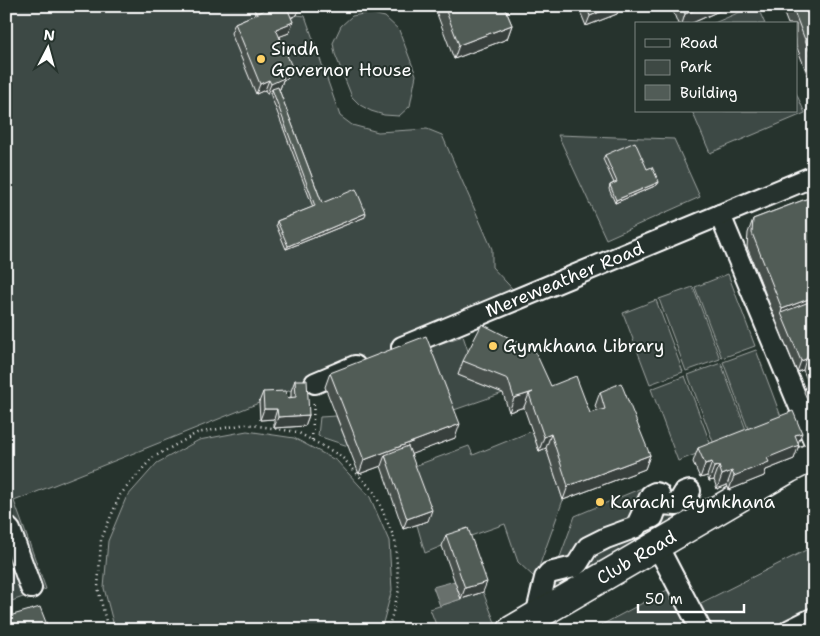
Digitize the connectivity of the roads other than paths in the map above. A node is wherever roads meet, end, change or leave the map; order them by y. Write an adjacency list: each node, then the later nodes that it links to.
1 (814, 176): 2 (street, Mereweather Road)
2 (720, 216): 3 (street, Mereweather Road); 4 (street)
3 (315, 382)
4 (814, 441)
5 (814, 456): 10 (highway, Club Road)
6 (814, 471): 11 (highway, Club Road)
7 (690, 491): 8 (street)
8 (650, 515): 10 (street); 14 (street)
9 (6, 526): 12 (street)
10 (681, 531): 14 (highway, Club Road)
11 (664, 557): 14 (highway, Club Road); 16 (street)
12 (31, 588)
13 (814, 618): 17 (street)
14 (534, 623): 15 (highway, Club Road)
15 (512, 630)
16 (701, 630)
17 (790, 630)

